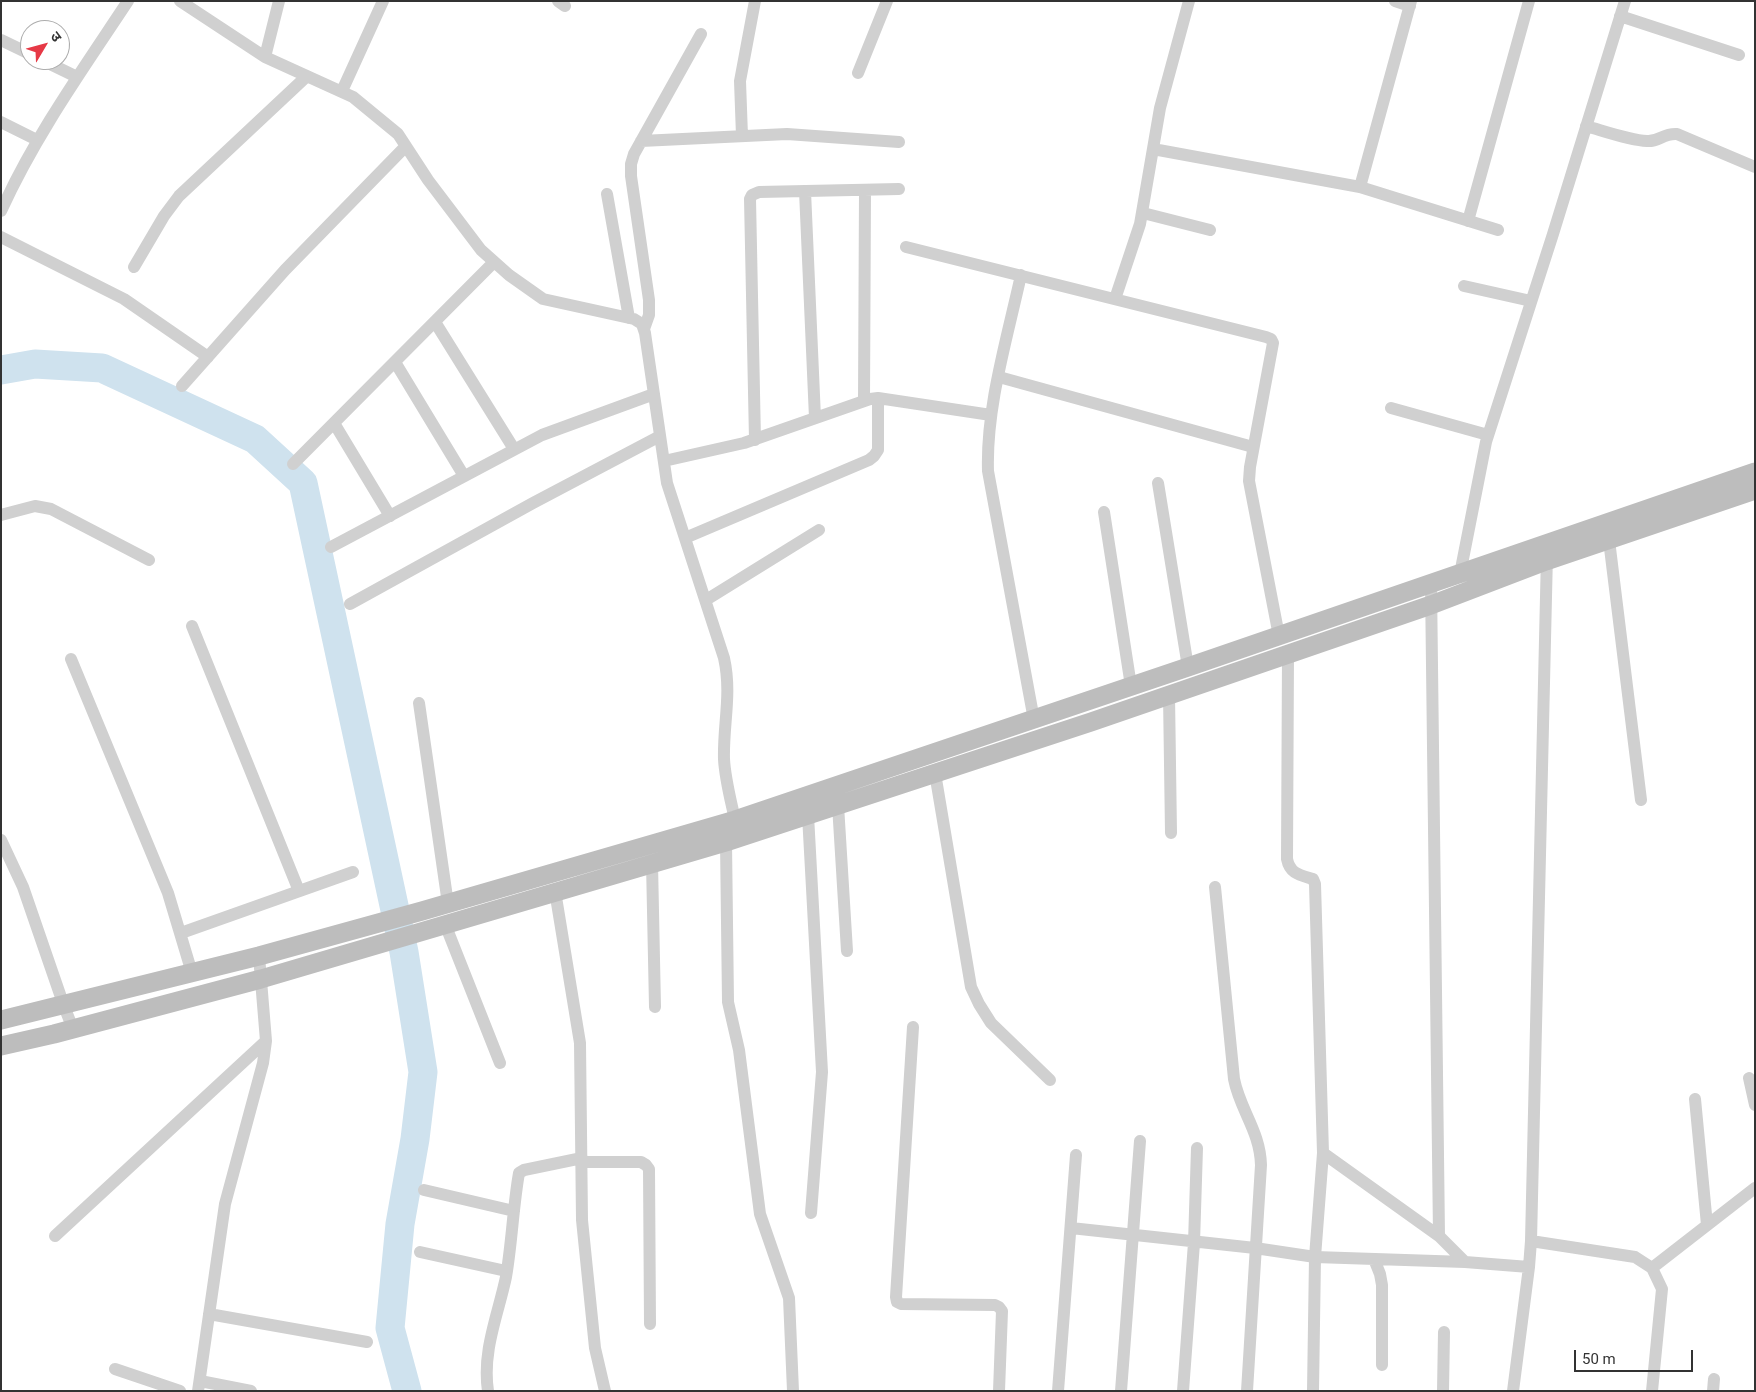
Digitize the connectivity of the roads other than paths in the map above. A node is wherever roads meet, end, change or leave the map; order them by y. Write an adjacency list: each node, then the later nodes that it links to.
1 (128, 1): 21 (street)
2 (280, 1): 17 (street)
3 (383, 1): 22 (street)
4 (755, 1): 25 (street)
5 (886, 1): 19 (street)
6 (1188, 1): 30 (street)
7 (1395, 1): 11 (street)
8 (1529, 1): 39 (street)
9 (1624, 1): 12 (street)
10 (187, 3): 17 (street)
11 (1411, 3): 32 (street)
12 (1620, 16): 16 (street); 24 (street)
13 (701, 34): 27 (street)
14 (1, 40): 15 (street)
15 (20, 49)
16 (1739, 55)
17 (266, 57): 20 (street)
18 (63, 70): 21 (street)
19 (858, 73)
20 (307, 76): 22 (street); 45 (street)
21 (77, 77): 26 (street)
22 (342, 91): 29 (street)
23 (1, 122): 26 (street)
24 (1586, 126): 31 (street); 49 (street)
25 (742, 136): 27 (street); 28 (street)
26 (37, 140): 37 (street)
27 (641, 141): 52 (street)
28 (899, 142)
29 (406, 146): 44 (street); 53 (street)
30 (1153, 149): 32 (street); 38 (street)
31 (1755, 167)
32 (1360, 187): 39 (street)
33 (899, 189): 34 (street)
34 (865, 190): 35 (street); 59 (street)
35 (806, 191): 62 (street); 66 (street)
36 (607, 194): 50 (street)
37 (1, 211)
38 (1143, 213): 40 (street); 48 (street)
39 (1468, 221): 41 (street)
40 (1210, 230)
41 (1498, 230)
42 (1, 237): 53 (street)
43 (906, 247): 46 (street)
44 (494, 262): 50 (street); 51 (street)
45 (134, 266)
46 (1021, 276): 48 (street); 55 (street)
47 (1464, 286): 49 (street)
48 (1115, 299): 67 (street)
49 (1531, 302): 64 (street)
50 (629, 318): 52 (street)
51 (435, 322): 54 (street); 68 (street)
52 (644, 329): 57 (street)
53 (208, 357): 56 (street)
54 (394, 362): 63 (street); 72 (street)
55 (999, 377): 61 (street); 67 (street)
56 (182, 386)
57 (654, 394): 65 (street); 68 (street)
58 (878, 398): 59 (street); 61 (street); 79 (street)
59 (864, 400): 62 (street)
60 (1391, 408): 64 (street)
61 (991, 415): 97 (street)
62 (815, 418): 66 (street)
63 (334, 423): 70 (street); 77 (street)
64 (1488, 435): 84 (street)
65 (660, 436): 69 (street); 87 (street)
66 (755, 440): 69 (street)
67 (1253, 447): 90 (street)
68 (514, 449): 72 (street)
69 (664, 461): 79 (street)
70 (293, 464)
71 (1755, 472): 82 (main road)
72 (464, 476): 77 (street)
73 (1158, 484): 93 (street)
74 (1755, 490): 80 (main road)
75 (1104, 512): 94 (street)
76 (1, 515): 83 (street)
77 (390, 516): 81 (street)
78 (820, 530): 86 (street)
79 (685, 538): 86 (street)
80 (1609, 540): 82 (main road); 99 (street)
81 (331, 548)
82 (1547, 553): 84 (main road); 88 (main road); 145 (street)
83 (149, 560)
84 (1460, 574): 85 (main road)
85 (1431, 584): 88 (street); 90 (main road)
86 (706, 600): 102 (street)
87 (350, 604)
88 (1431, 606): 91 (main road); 144 (street)
89 (192, 626): 109 (street)
90 (1279, 636): 93 (main road)
91 (1288, 654): 95 (main road); 133 (street)
92 (71, 659): 114 (street)
93 (1188, 667): 94 (main road)
94 (1131, 686): 97 (main road)
95 (1169, 695): 98 (main road); 103 (street)
96 (419, 703): 111 (street)
97 (1034, 720): 102 (main road)
98 (935, 773): 100 (main road); 128 (street)
99 (1641, 800)
100 (838, 805): 101 (main road); 115 (street)
101 (808, 815): 105 (main road); 139 (street)
102 (735, 820): 111 (main road)
103 (1171, 833)
104 (1, 840): 119 (street)
105 (726, 842): 106 (main road); 166 (street)
106 (652, 863): 110 (main road); 120 (street)
107 (353, 872): 109 (street)
108 (1215, 887): 147 (street)
109 (299, 891): 114 (street)
110 (555, 891): 113 (main road); 135 (street)
111 (448, 904): 112 (main road)
112 (424, 920): 113 (main road); 116 (main road); 118 (main road)
113 (445, 924): 126 (street)
114 (181, 933): 117 (street)
115 (847, 951)
116 (260, 956): 117 (main road); 118 (street)
117 (192, 973): 119 (main road)
118 (261, 979): 123 (main road); 124 (street)
119 (64, 1006): 121 (main road); 123 (street)
120 (654, 1007)
121 (1, 1020)
122 (913, 1027): 167 (street)
123 (73, 1029): 125 (main road)
124 (266, 1041): 142 (street); 155 (street)
125 (1, 1046)
126 (500, 1063)
127 (1749, 1078): 130 (street)
128 (1050, 1080)
129 (1695, 1099): 140 (street)
130 (1755, 1105)
131 (1140, 1142): 143 (street)
132 (1197, 1148): 146 (street)
133 (1323, 1153): 144 (street); 149 (street)
134 (1076, 1155): 141 (street)
135 (582, 1160): 138 (street); 156 (street); 165 (street)
136 (1755, 1188): 140 (street)
137 (424, 1190): 138 (street)
138 (514, 1211): 154 (street)
139 (811, 1213)
140 (1707, 1225): 153 (street)
141 (1071, 1228): 143 (street); 168 (street)
142 (55, 1236)
143 (1132, 1236): 146 (street); 169 (street)
144 (1439, 1236): 151 (street)
145 (1530, 1241): 152 (street); 153 (street)
146 (1194, 1243): 147 (street); 170 (street)
147 (1255, 1248): 149 (street); 171 (street)
148 (420, 1252): 154 (street)
149 (1315, 1257): 150 (street); 172 (street)
150 (1374, 1259): 151 (street); 159 (street)
151 (1465, 1262): 152 (street)
152 (1529, 1267): 174 (street)
153 (1652, 1268): 175 (street)
154 (506, 1271): 164 (street)
155 (209, 1314): 158 (street); 161 (street)
156 (650, 1324)
157 (1444, 1332): 173 (street)
158 (367, 1342)
159 (1382, 1365)
160 (115, 1369): 162 (street)
161 (199, 1386): 163 (street)
162 (180, 1391)
163 (250, 1391)
164 (488, 1391)
165 (604, 1391)
166 (793, 1391)
167 (1000, 1391)
168 (1058, 1391)
169 (1122, 1391)
170 (1182, 1391)
171 (1247, 1391)
172 (1313, 1391)
173 (1443, 1391)
174 (1513, 1391)
175 (1652, 1391)

